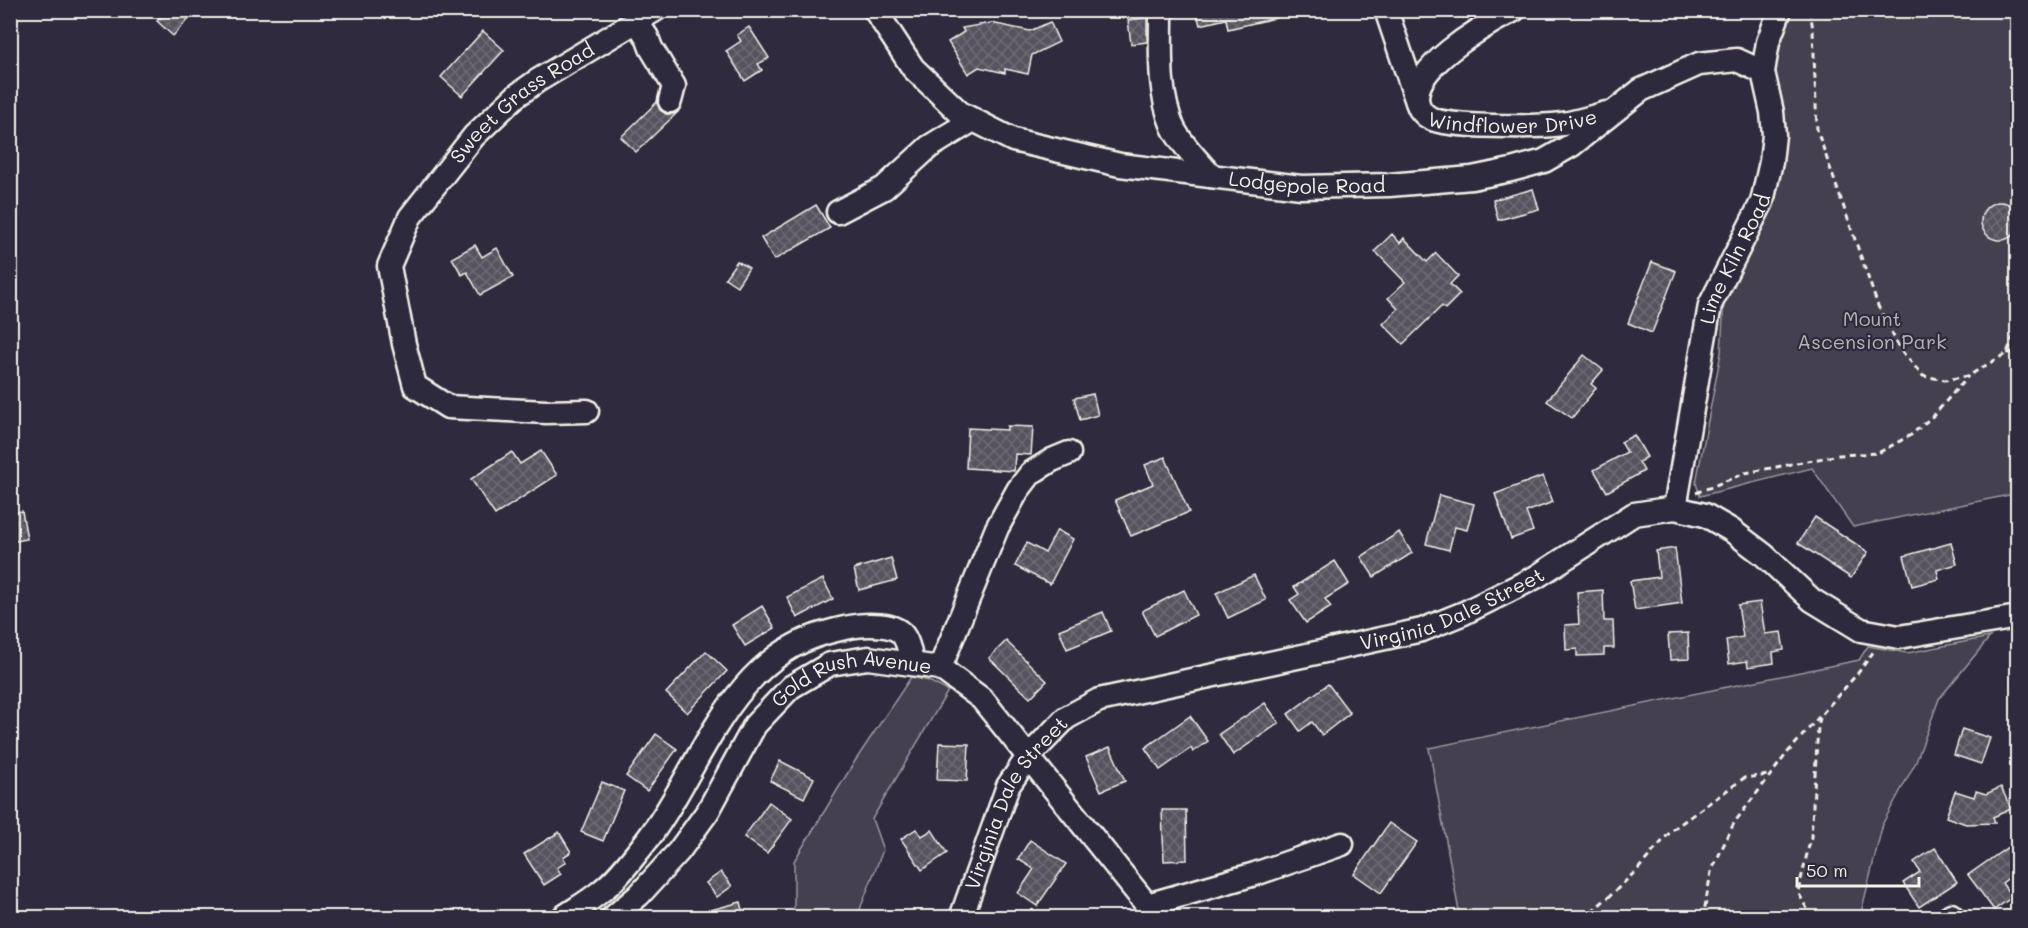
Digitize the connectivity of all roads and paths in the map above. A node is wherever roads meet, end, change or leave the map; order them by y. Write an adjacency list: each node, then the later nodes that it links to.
1 (876, 10): 12 (street, Lodgepole Road)
2 (1386, 10): 10 (street)
3 (1514, 10): 10 (street, Windflower Drive)
4 (1780, 10): 8 (street, Lime Kiln Road)
5 (1810, 10): 18 (path)
6 (1161, 15): 13 (street)
7 (646, 16): 9 (street); 19 (street, Sweet Grass Road)
8 (1763, 72): 11 (street, Lodgepole Road); 21 (street, Lime Kiln Road)
9 (670, 101)
10 (1418, 104): 11 (street, Windflower Drive)
11 (1614, 111): 13 (street, Lodgepole Road)
12 (974, 120): 13 (street, Lodgepole Road); 14 (street)
13 (1210, 176)
14 (838, 212)
15 (2018, 323): 17 (path)
16 (2018, 351): 17 (path)
17 (2007, 353): 18 (path)
18 (1968, 376): 21 (path)
19 (586, 411)
20 (1069, 453): 25 (street)
21 (1675, 508): 23 (street, Virginia Dale Street); 27 (street, Virginia Dale Street)
22 (2018, 617): 23 (street, Virginia Dale Street)
23 (1885, 634): 26 (path)
24 (912, 664): 25 (street, Gold Rush Avenue); 31 (street); 32 (street, Gold Rush Avenue)
25 (940, 668): 27 (street, Gold Rush Avenue)
26 (1820, 716): 28 (path); 36 (path)
27 (1028, 757): 30 (street, Gold Rush Avenue); 33 (street, Virginia Dale Street)
28 (1771, 774): 34 (path); 35 (path)
29 (1342, 844): 30 (street)
30 (1153, 911)
31 (562, 918)
32 (612, 918)
33 (961, 918)
34 (1583, 918)
35 (1703, 918)
36 (1812, 918)

